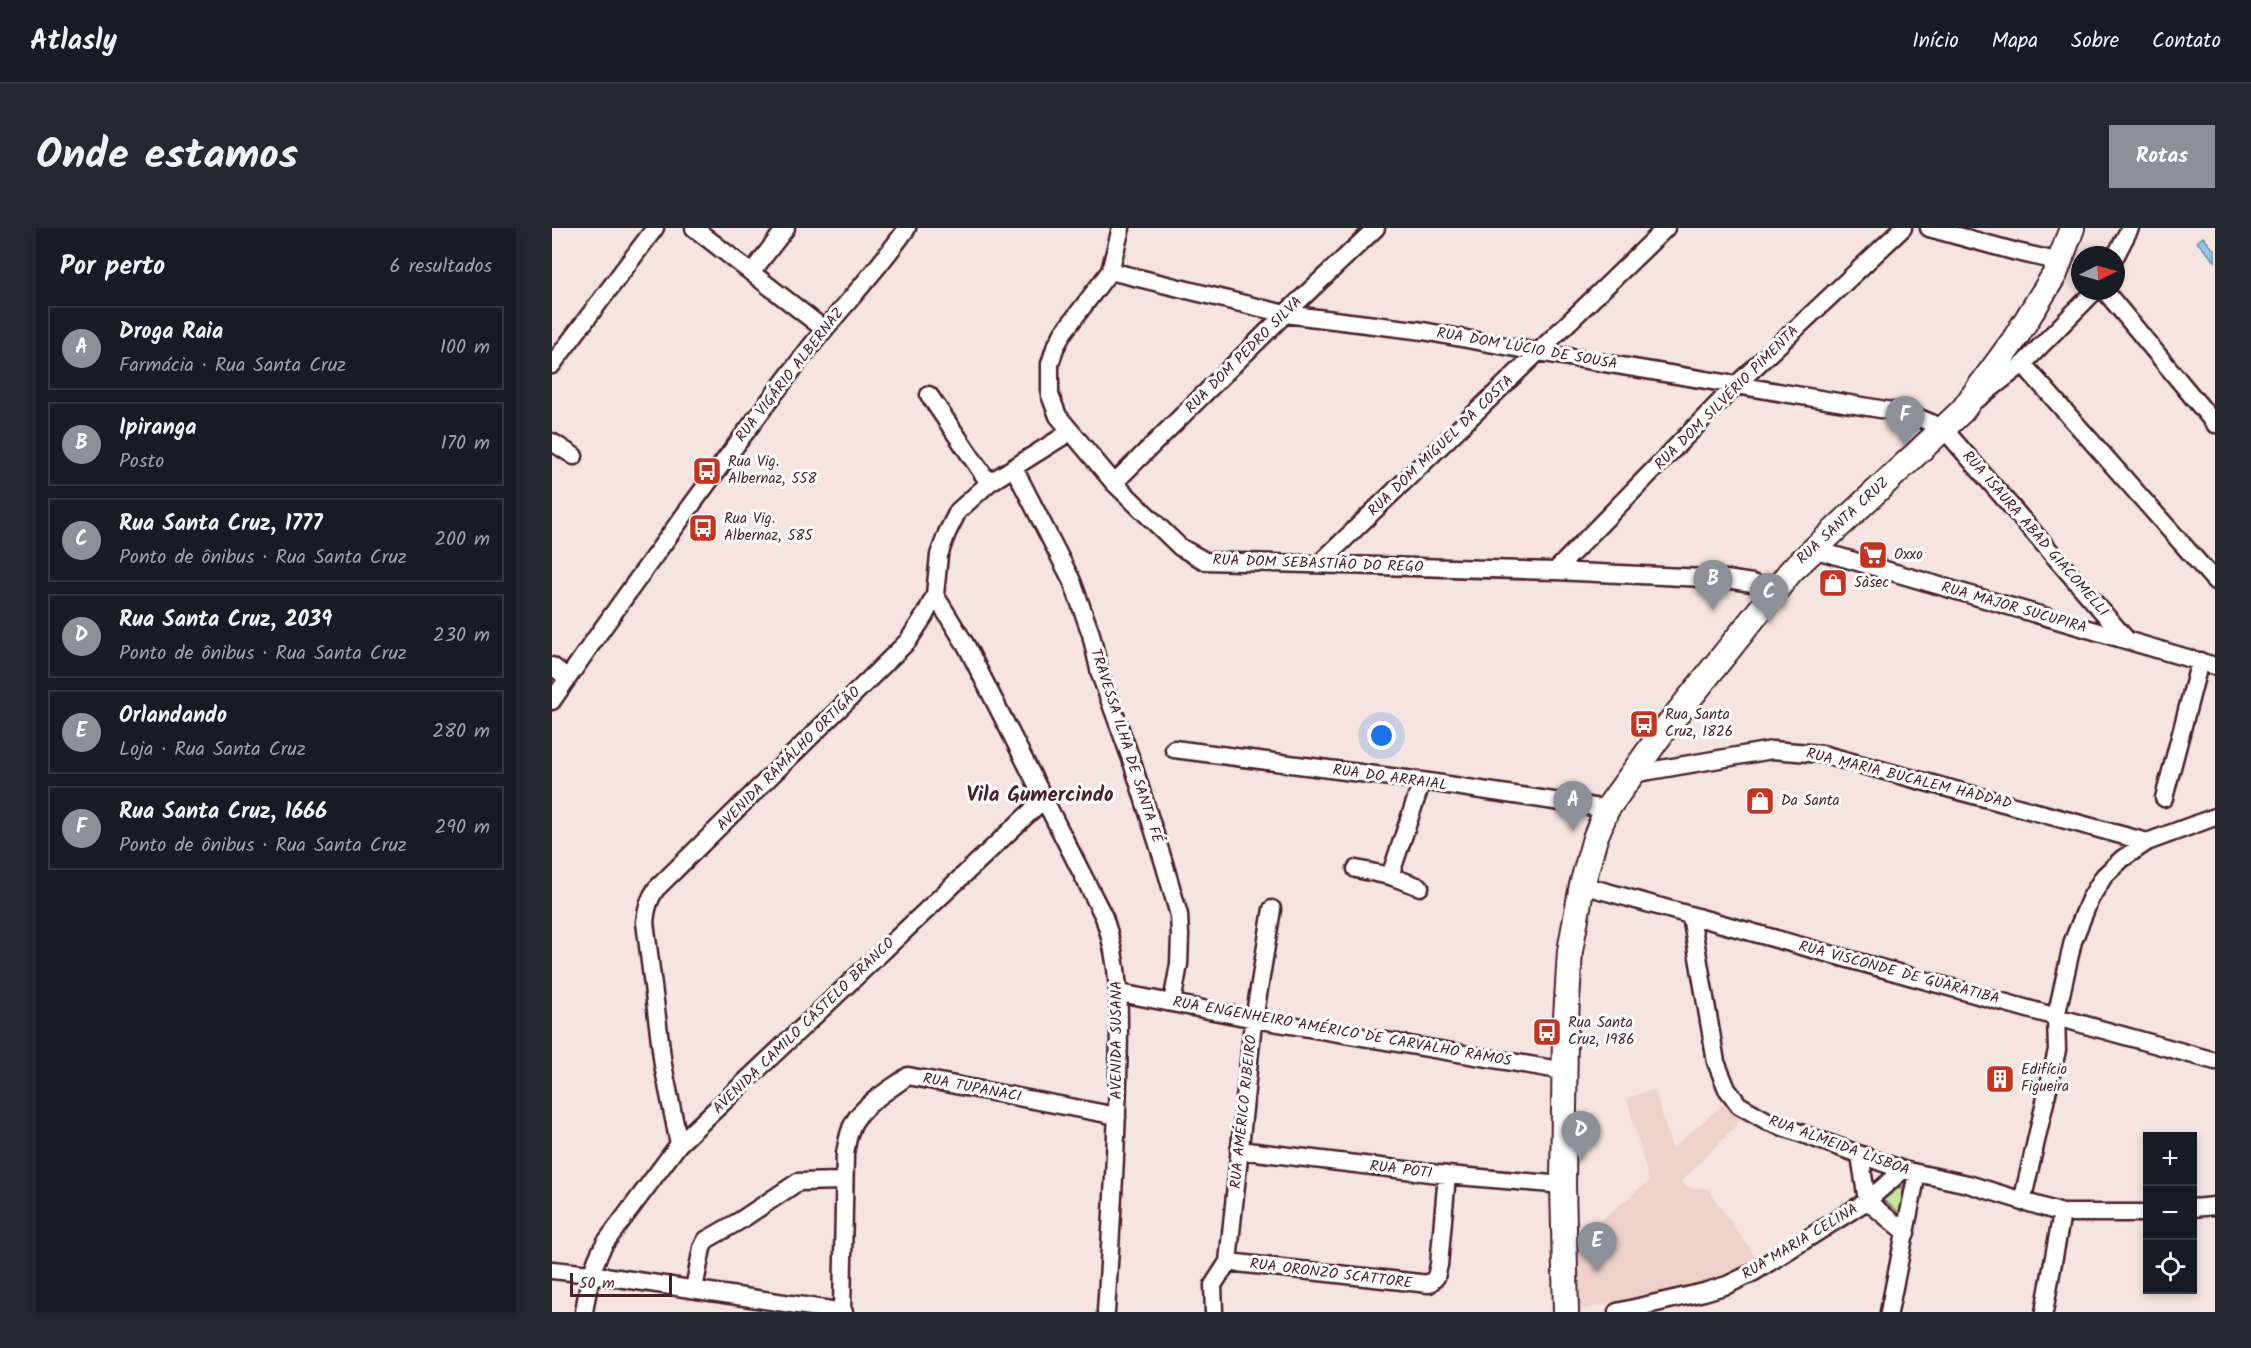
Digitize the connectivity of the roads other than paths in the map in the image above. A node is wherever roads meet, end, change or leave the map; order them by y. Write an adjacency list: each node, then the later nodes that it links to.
1 (655, 228): 20 (street)
2 (694, 228): 14 (street)
3 (786, 228): 14 (street)
4 (907, 228): 18 (street, RUA VIGÁRIO ALBERNAZ)
5 (1121, 228): 13 (street, RUA DOM SEBASTIÃO DO REGO)
6 (1376, 228): 17 (street, RUA DOM PEDRO SILVA)
7 (1666, 228): 19 (street, RUA DOM MIGUEL DA COSTA)
8 (1903, 228): 22 (street, RUA DOM SILVÉRIO PIMENTA)
9 (1929, 228): 11 (street)
10 (2130, 228): 12 (street)
11 (2067, 244): 24 (main road, RUA SANTA CRUZ)
12 (2121, 246)
13 (1110, 271): 17 (street, RUA DOM LÚCIO DE SOUSA); 27 (street, RUA DOM SEBASTIÃO DO REGO)
14 (752, 272): 18 (street)
15 (2086, 300): 21 (street, RUA SANTA CRUZ)
16 (2112, 300): 25 (street)
17 (1285, 314): 19 (street, RUA DOM LÚCIO DE SOUSA); 32 (street, RUA DOM PEDRO SILVA)
18 (824, 329): 42 (street, RUA VIGÁRIO ALBERNAZ)
19 (1538, 352): 22 (street, RUA DOM LÚCIO DE SOUSA); 34 (street, RUA DOM MIGUEL DA COSTA)
20 (552, 364)
21 (2023, 364): 24 (street, RUA SANTA CRUZ); 36 (street)
22 (1737, 384): 26 (street, RUA DOM LÚCIO DE SOUSA); 35 (street, RUA DOM SILVÉRIO PIMENTA)
23 (929, 395): 31 (street)
24 (1962, 411): 26 (main road, RUA SANTA CRUZ)
25 (2212, 413)
26 (1942, 428): 33 (main road, RUA SANTA CRUZ); 39 (street, RUA ISAURA ABAD GIACOMELLI)
27 (1070, 432): 30 (street, AVENIDA RAMÁLHO ORTIGÃO); 32 (street, RUA DOM SEBASTIÃO DO REGO)
28 (552, 442): 29 (street)
29 (574, 456)
30 (1014, 468): 31 (street, AVENIDA RAMÁLHO ORTIGÃO); 59 (street, TRAVESSA ILHA DE SANTA FÉ)
31 (990, 483): 38 (street, AVENIDA RAMÁLHO ORTIGÃO)
32 (1114, 483): 34 (street, RUA DOM SEBASTIÃO DO REGO)
33 (1813, 549): 37 (main road, RUA SANTA CRUZ); 39 (street, RUA MAJOR SUCUPIRA)
34 (1318, 564): 35 (street, RUA DOM SEBASTIÃO DO REGO)
35 (1555, 571): 37 (street, RUA DOM SEBASTIÃO DO REGO)
36 (2215, 581)
37 (1775, 590): 45 (main road, RUA SANTA CRUZ)
38 (935, 595): 48 (street, AVENIDA SUSANA); 65 (street, AVENIDA RAMÁLHO ORTIGÃO)
39 (2127, 640): 40 (street, RUA MAJOR SUCUPIRA)
40 (2207, 663): 47 (street)
41 (552, 666): 42 (street)
42 (568, 678): 43 (street, RUA VIGÁRIO ALBERNAZ)
43 (552, 701)
44 (1174, 749): 46 (street, RUA DO ARRAIAL)
45 (1632, 774): 49 (main road, RUA SANTA CRUZ); 51 (street, RUA MARIA BUCALEM HADDAD)
46 (1422, 781): 49 (street, RUA DO ARRAIAL); 53 (street)
47 (2164, 798)
48 (1043, 800): 58 (street, AVENIDA SUSANA); 65 (street, AVENIDA CAMILO CASTELO BRANCO)
49 (1607, 809): 54 (main road, RUA SANTA CRUZ)
50 (2215, 817): 51 (street)
51 (2147, 842): 60 (street)
52 (1356, 869): 53 (street)
53 (1390, 876): 55 (street)
54 (1582, 885): 57 (street, RUA VISCONDE DE GUARATIBA); 63 (main road, RUA SANTA CRUZ)
55 (1420, 886)
56 (1272, 909): 61 (street, RUA AMÉRICO RIBEIRO)
57 (1691, 916): 60 (street, RUA VISCONDE DE GUARATIBA); 67 (street, RUA ALMEIDA LISBOA)
58 (1120, 993): 59 (street, RUA ENGENHEIRO AMÉRICO DE CARVALHO RAMOS); 64 (street, AVENIDA SUSANA)
59 (1172, 1003): 61 (street, RUA ENGENHEIRO AMÉRICO DE CARVALHO RAMOS)
60 (2056, 1017): 62 (street, RUA VISCONDE DE GUARATIBA); 73 (street)
61 (1254, 1018): 63 (street, RUA ENGENHEIRO AMÉRICO DE CARVALHO RAMOS); 66 (street, RUA AMÉRICO RIBEIRO)
62 (2215, 1061)
63 (1565, 1071): 71 (main road, RUA SANTA CRUZ)
64 (1117, 1116): 70 (street, RUA TUPANACI); 86 (street, AVENIDA SUSANA)
65 (679, 1144): 81 (street, AVENIDA CAMILO CASTELO BRANCO)
66 (1239, 1150): 69 (street, RUA POTI); 79 (street, RUA AMÉRICO RIBEIRO)
67 (1860, 1155): 68 (street, RUA ALMEIDA LISBOA); 72 (street)
68 (1910, 1171): 72 (street, RUA MARIA CELINA); 73 (street, RUA ALMEIDA LISBOA); 78 (street)
69 (1447, 1175): 71 (street, RUA POTI); 79 (street, RUA ORONZO SCATTORE)
70 (844, 1181): 82 (street); 85 (street, RUA TUPANACI)
71 (1563, 1185): 88 (main road, RUA SANTA CRUZ)
72 (1867, 1201): 78 (street); 83 (street, RUA MARIA CELINA)
73 (2022, 1202): 76 (street, RUA ALMEIDA LISBOA)
74 (2215, 1206): 75 (street)
75 (2197, 1208)
76 (2062, 1213): 77 (street, RUA ALMEIDA LISBOA); 90 (street)
77 (2143, 1213)
78 (1906, 1233): 89 (street)
79 (1228, 1262): 87 (street, RUA AMÉRICO RIBEIRO)
80 (552, 1270): 81 (street)
81 (591, 1274): 82 (street); 84 (street, AVENIDA CAMILO CASTELO BRANCO)
82 (694, 1289): 85 (street)
83 (1626, 1311)
84 (584, 1312)
85 (843, 1312)
86 (1106, 1312)
87 (1214, 1312)
88 (1566, 1312)
89 (1889, 1312)
90 (2044, 1312)

